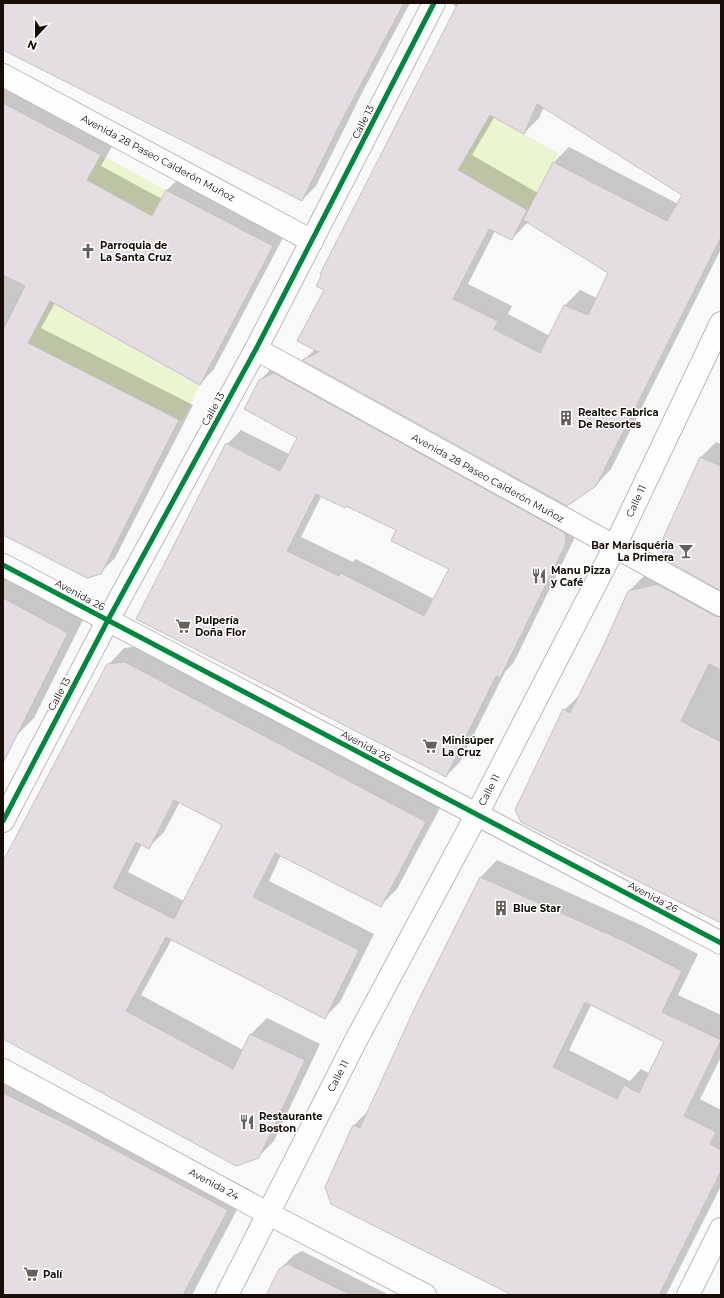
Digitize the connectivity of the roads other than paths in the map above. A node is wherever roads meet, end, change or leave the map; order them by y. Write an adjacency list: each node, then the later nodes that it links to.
1 (434, 3): 3 (street, Calle 13)
2 (3, 75): 3 (street, Avenida 28 Paseo Calderón Muñoz)
3 (312, 242): 5 (street, Calle 13)
4 (721, 323): 6 (street, Calle 11)
5 (256, 349): 6 (street, Avenida 28 Paseo Calderón Muñoz); 9 (street, Calle 13)
6 (614, 548): 8 (street, Avenida 28 Paseo Calderón Muñoz); 10 (street, Calle 11)
7 (3, 565): 9 (street, Avenida 26)
8 (721, 605)
9 (108, 620): 10 (street, Avenida 26); 11 (street, Calle 13)
10 (477, 814): 12 (street, Avenida 26); 14 (street, Calle 11)
11 (3, 821)
12 (721, 943)
13 (3, 1070): 14 (street, Avenida 24)
14 (269, 1214): 16 (street, Calle 11); 17 (street, Avenida 24)
15 (721, 1229): 18 (street)
16 (227, 1295)
17 (425, 1295)
18 (688, 1295)

